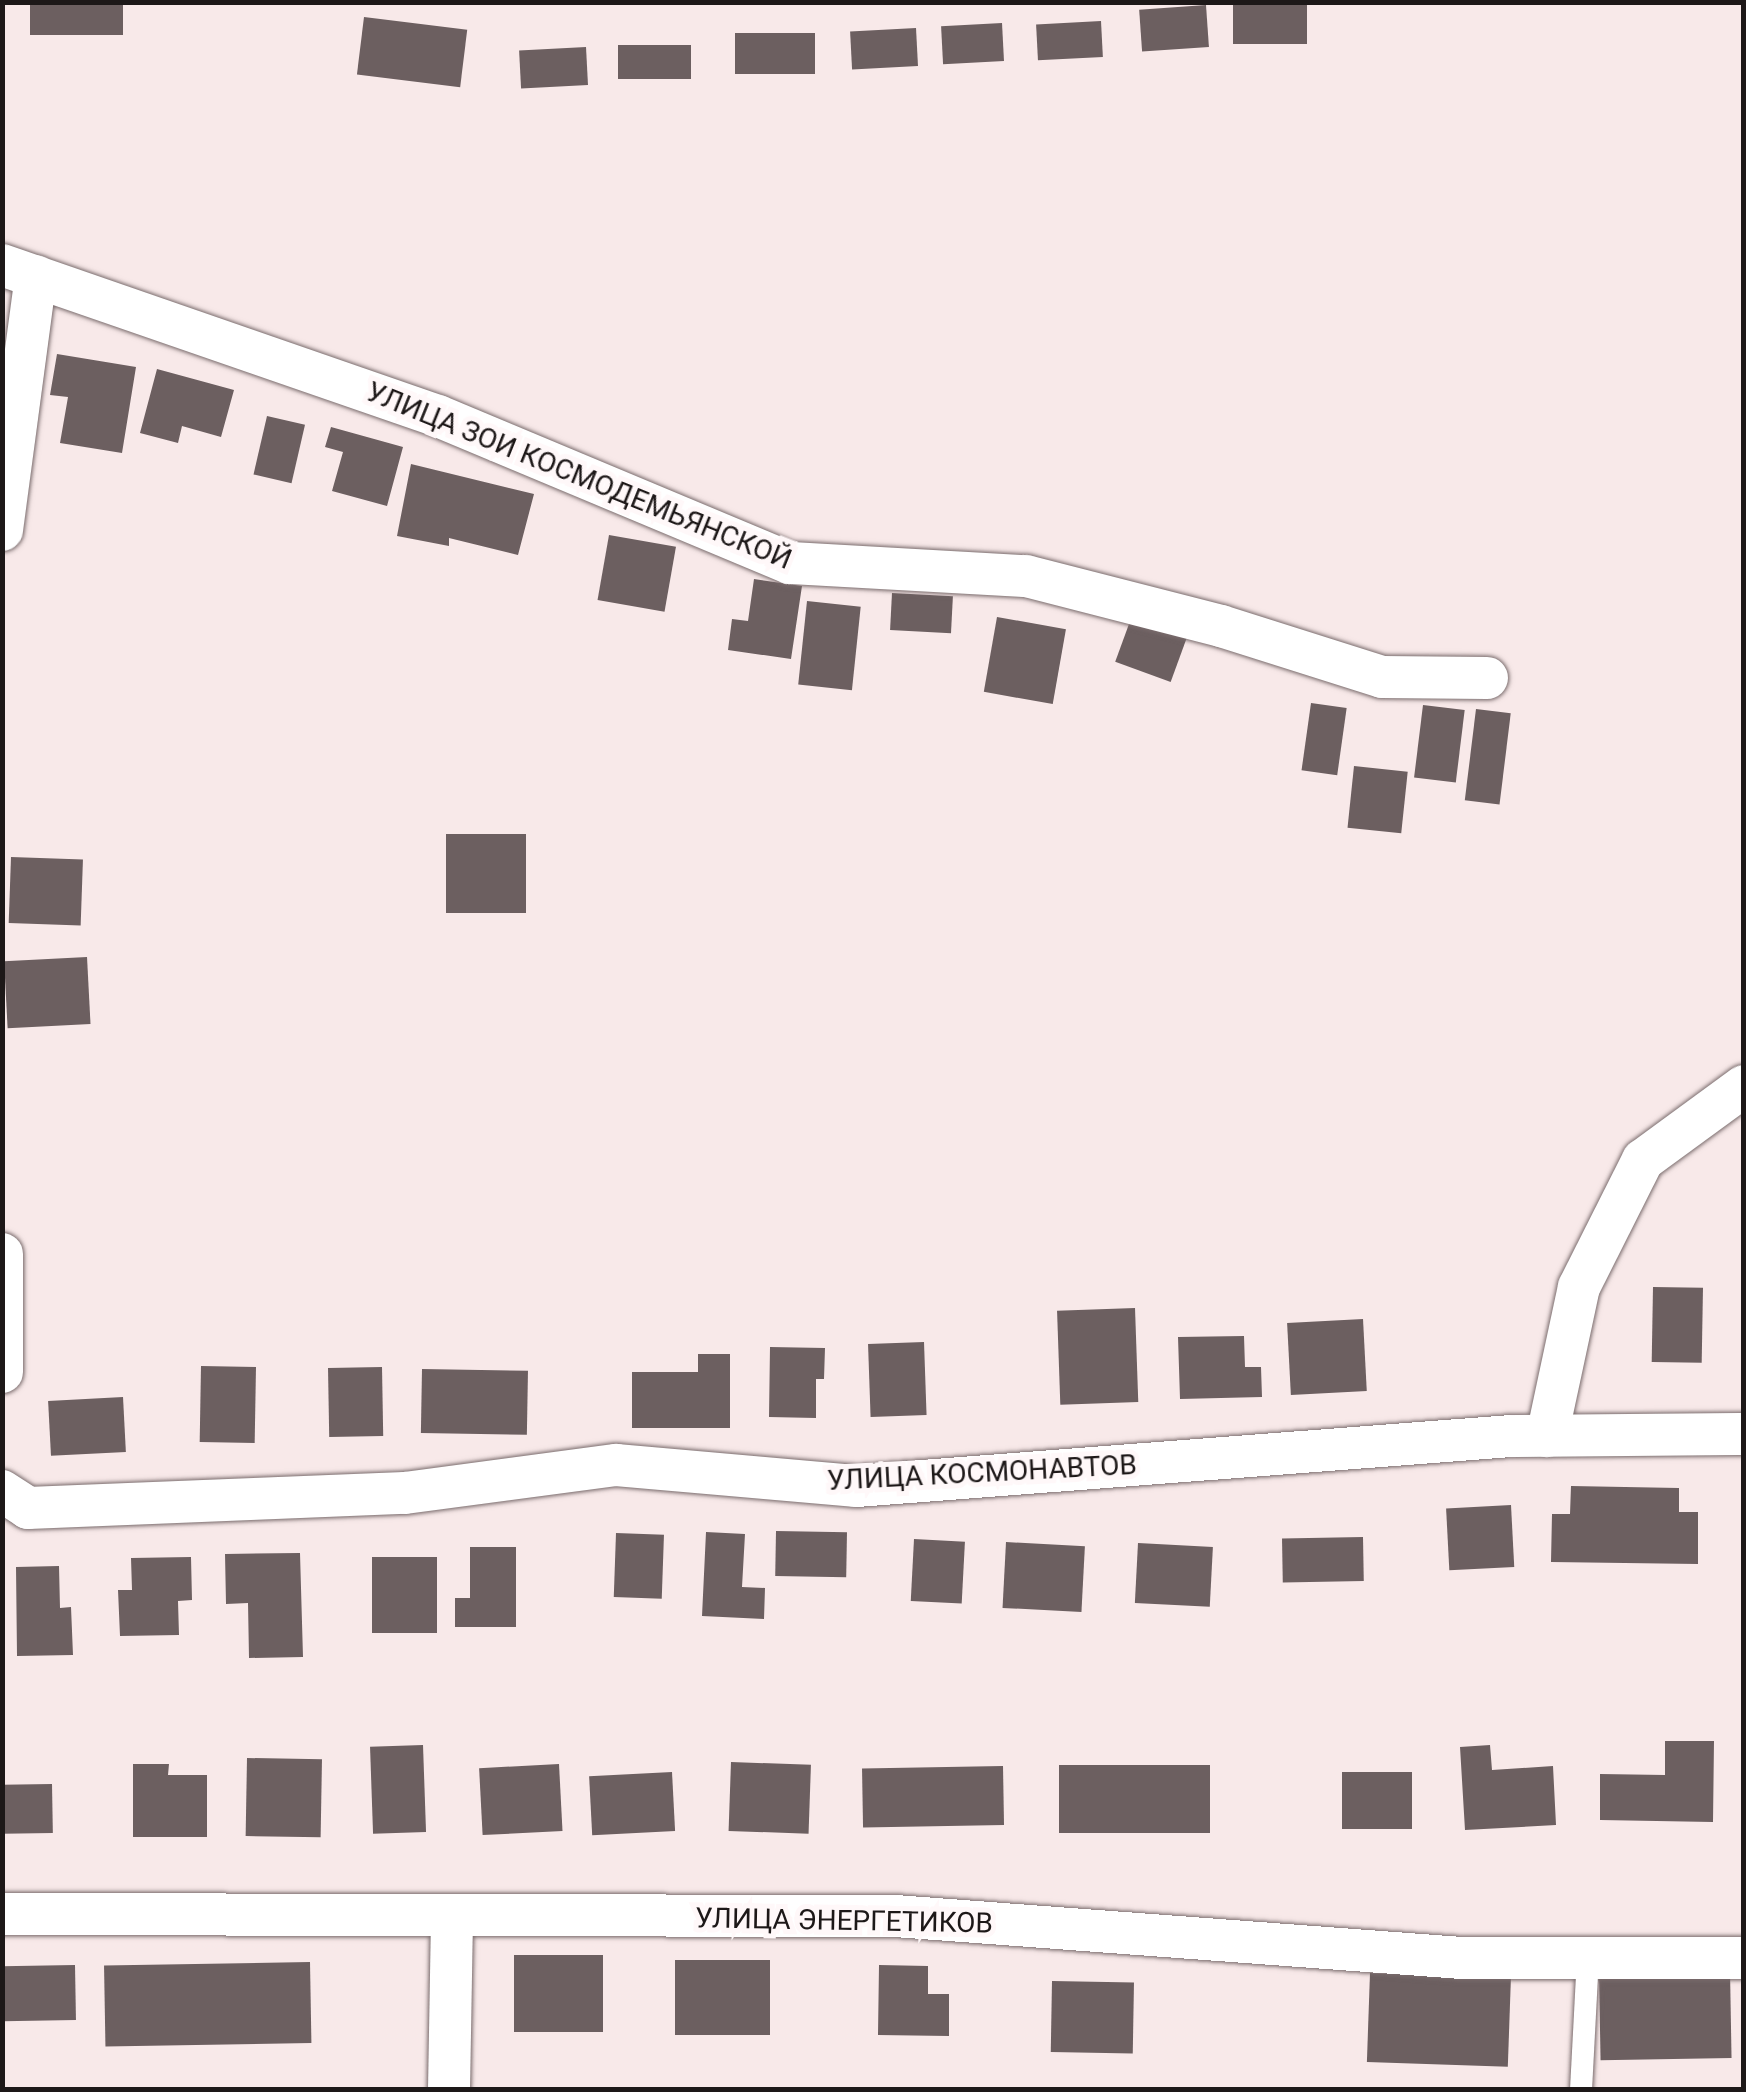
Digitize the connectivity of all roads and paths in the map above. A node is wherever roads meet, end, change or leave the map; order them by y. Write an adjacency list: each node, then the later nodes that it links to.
1 (19, 270): 2 (street, УЛИЦА ЗОИ КОСМОДЕМЬЯНСКОЙ); 3 (street, УЛИЦА ЗОИ КОСМОДЕМЬЯНСКОЙ)
2 (2, 530)
3 (1487, 678)
4 (1744, 1086): 8 (street)
5 (2, 1254): 6 (street)
6 (2, 1372)
7 (1744, 1434): 8 (street, УЛИЦА КОСМОНАВТОВ)
8 (1548, 1436): 9 (street, УЛИЦА КОСМОНАВТОВ)
9 (2, 1491)
10 (2, 1914): 11 (street, УЛИЦА ЭНЕРГЕТИКОВ)
11 (452, 1918): 12 (street, УЛИЦА ЭНЕРГЕТИКОВ); 14 (street)
12 (1588, 1958): 13 (street, УЛИЦА ЭНЕРГЕТИКОВ); 15 (lane)
13 (1744, 1958)
14 (449, 2090)
15 (1581, 2090)

